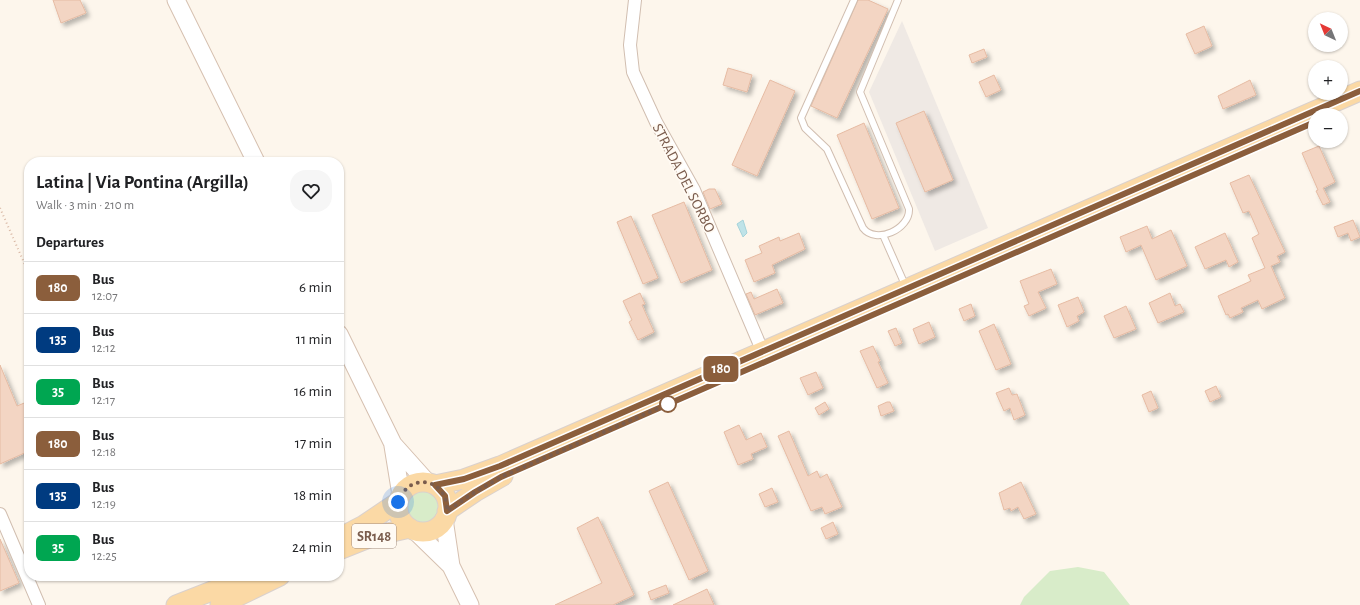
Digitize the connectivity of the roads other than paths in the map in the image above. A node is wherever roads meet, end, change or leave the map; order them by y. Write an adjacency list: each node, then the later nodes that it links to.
1 (176, 0): 9 (street)
2 (635, 0): 13 (street, STRADA DEL SORBO)
3 (854, 0): 10 (lane)
4 (898, 0): 10 (lane)
5 (1360, 91): 11 (main road, SR148)
6 (1360, 102): 7 (main road)
7 (1347, 108)
8 (1308, 125): 18 (main road, SR148)
9 (254, 157)
10 (883, 235): 11 (lane)
11 (907, 288): 13 (main road, SR148)
12 (344, 344): 14 (street)
13 (762, 350): 15 (main road, SR148)
14 (392, 444): 15 (street); 16 (street)
15 (431, 483): 16 (main road, SR148); 18 (main road)
16 (399, 498): 19 (main road, SR148); 20 (main road, SR148)
17 (0, 514): 23 (street)
18 (446, 515): 19 (main road, SR148); 22 (street)
19 (412, 529): 21 (main road, SR148); 22 (street)
20 (344, 535)
21 (344, 548)
22 (451, 566): 30 (street)
23 (24, 570)
24 (29, 581): 27 (street)
25 (237, 581): 28 (main road)
26 (270, 581): 29 (main road)
27 (39, 605)
28 (176, 605)
29 (220, 605)
30 (470, 605)

